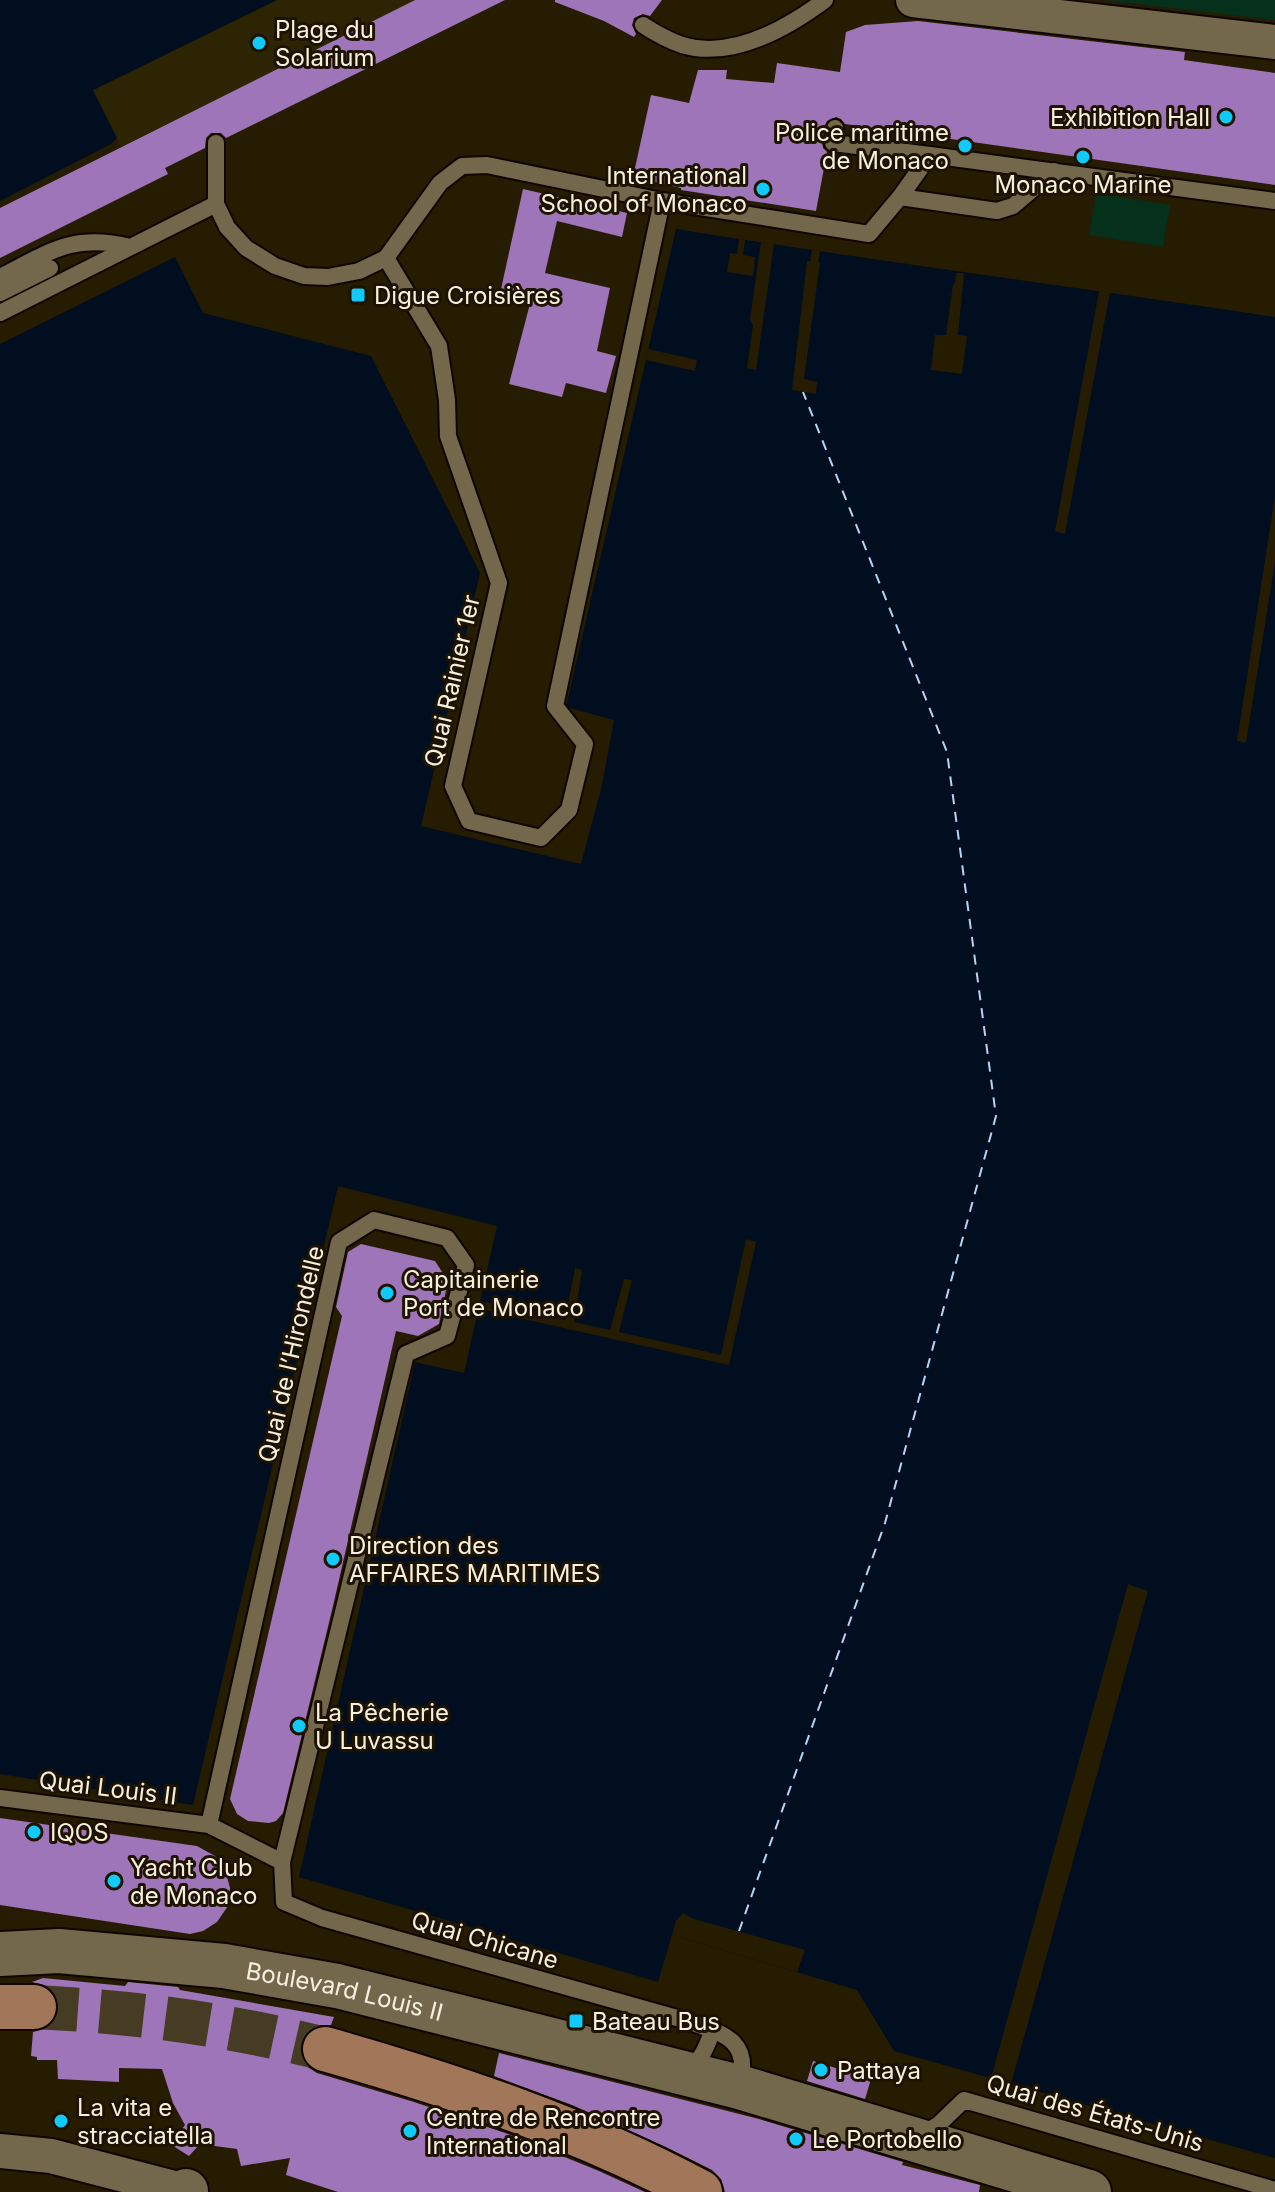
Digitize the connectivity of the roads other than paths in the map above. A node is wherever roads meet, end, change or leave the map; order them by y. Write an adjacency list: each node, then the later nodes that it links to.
1 (825, 0): 3 (lane)
2 (913, 0): 4 (street)
3 (643, 25)
4 (1275, 42)
5 (835, 128): 7 (lane)
6 (216, 143): 12 (lane)
7 (930, 155): 8 (lane); 9 (lane)
8 (1054, 171): 9 (lane); 11 (lane)
9 (900, 197): 10 (lane)
10 (662, 201): 14 (lane); 14 (lane, Quai Rainier 1er)
11 (1275, 201)
12 (216, 204): 13 (lane); 14 (lane)
13 (130, 247): 16 (lane); 18 (lane)
14 (386, 258)
15 (50, 268): 17 (lane)
16 (0, 277)
17 (0, 293)
18 (0, 313)
19 (0, 1798): 20 (lane, Quai Louis II)
20 (209, 1825): 21 (lane, Quai Louis II); 21 (lane, Quai de l’Hirondelle)
21 (282, 1862): 23 (lane, Quai Chicane)
22 (0, 1954): 25 (main road, Boulevard Louis II)
23 (713, 2030): 25 (lane); 26 (lane)
24 (325, 2049): 31 (main road)
25 (681, 2073): 26 (main road, Boulevard Louis II)
26 (739, 2087): 27 (main road, Boulevard Louis II)
27 (913, 2140): 29 (lane, Quai des États-Unis); 32 (main road, Boulevard Louis II)
28 (0, 2151): 30 (street)
29 (1275, 2190)
30 (187, 2192)
31 (700, 2192)
32 (1089, 2192)

